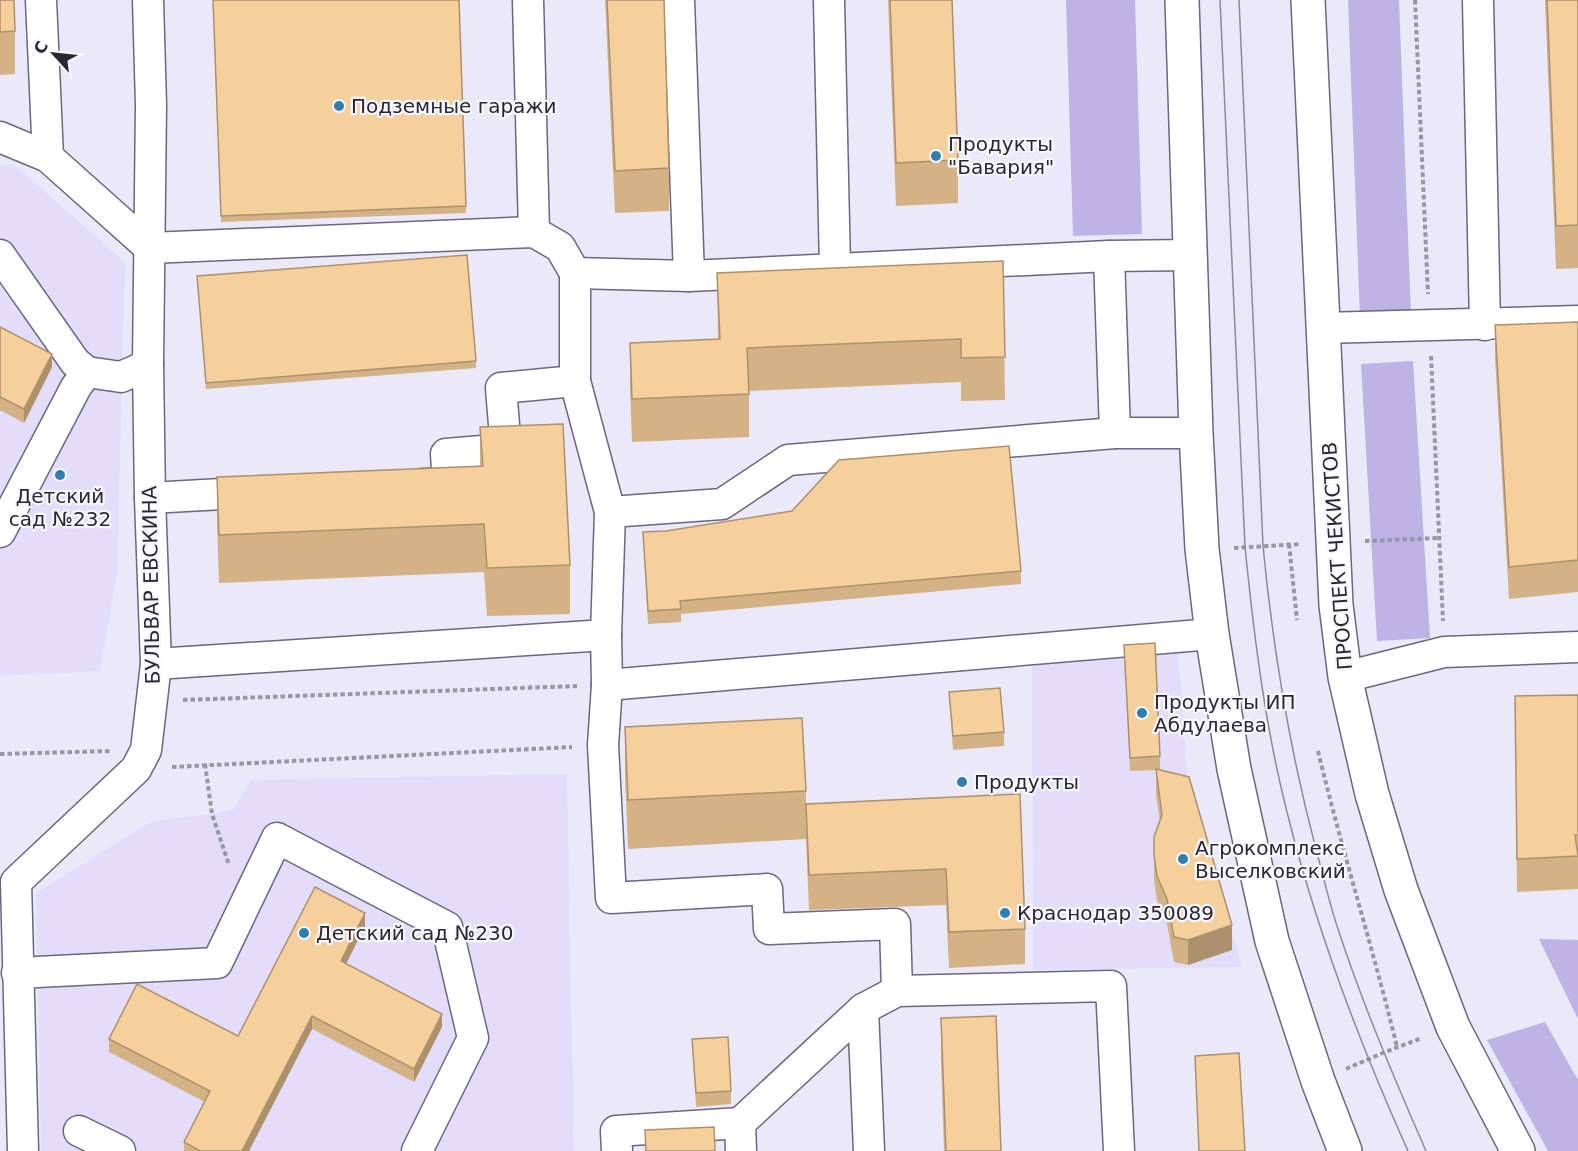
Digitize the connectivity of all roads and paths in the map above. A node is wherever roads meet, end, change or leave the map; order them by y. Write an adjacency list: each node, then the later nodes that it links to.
1 (41, 0): 10 (street)
2 (147, 0): 12 (street, БУЛЬВАР ЕВСКИНА)
3 (528, 0): 11 (street)
4 (679, 0): 18 (street)
5 (829, 0): 16 (street)
6 (1182, 0): 14 (main road)
7 (1308, 0): 21 (main road, ПРОСПЕКТ ЧЕКИСТОВ)
8 (1478, 0): 20 (street)
9 (0, 137): 10 (street)
10 (48, 157): 12 (street)
11 (534, 232): 12 (street); 17 (street)
12 (150, 248): 22 (street, БУЛЬВАР ЕВСКИНА)
13 (0, 255): 23 (street)
14 (1191, 255): 15 (street); 26 (main road)
15 (1108, 256): 16 (street); 25 (street)
16 (835, 268): 18 (street)
17 (575, 273): 18 (street); 24 (street)
18 (689, 276)
19 (1578, 321): 20 (street)
20 (1485, 325): 21 (street)
21 (1323, 328): 38 (main road, ПРОСПЕКТ ЧЕКИСТОВ)
22 (148, 365): 23 (street); 29 (street, БУЛЬВАР ЕВСКИНА)
23 (87, 372): 31 (street)
24 (575, 381): 27 (street); 30 (street)
25 (1115, 433): 26 (street); 30 (street)
26 (1196, 433): 34 (main road)
27 (400, 485)
28 (281, 491): 29 (street)
29 (150, 498): 37 (street, БУЛЬВАР ЕВСКИНА)
30 (610, 512): 35 (street)
31 (0, 532)
32 (1289, 544): 33 (path)
33 (1297, 620)
34 (1212, 634): 39 (street); 52 (main road)
35 (606, 635): 37 (street); 39 (street)
36 (1578, 647): 38 (street)
37 (156, 664): 40 (street, БУЛЬВАР ЕВСКИНА)
38 (1345, 677): 50 (main road, ПРОСПЕКТ ЧЕКИСТОВ)
39 (607, 685): 40 (path); 41 (street)
40 (152, 701): 44 (street, БУЛЬВАР ЕВСКИНА)
41 (603, 745): 45 (path); 48 (street)
42 (1318, 752): 51 (path)
43 (0, 754): 44 (path)
44 (141, 760): 45 (path); 47 (street)
45 (206, 764): 46 (path)
46 (230, 866)
47 (17, 973): 55 (street); 57 (street)
48 (897, 991): 49 (street); 60 (street)
49 (863, 1009): 54 (street); 59 (street)
50 (1453, 1027): 51 (path); 62 (main road, ПРОСПЕКТ ЧЕКИСТОВ)
51 (1397, 1047): 52 (path)
52 (1318, 1082): 61 (main road)
53 (80, 1131): 56 (street)
54 (741, 1137): 58 (street)
55 (23, 1151)
56 (120, 1151)
57 (417, 1151)
58 (617, 1151)
59 (869, 1151)
60 (1119, 1151)
61 (1346, 1151)
62 (1518, 1151)

